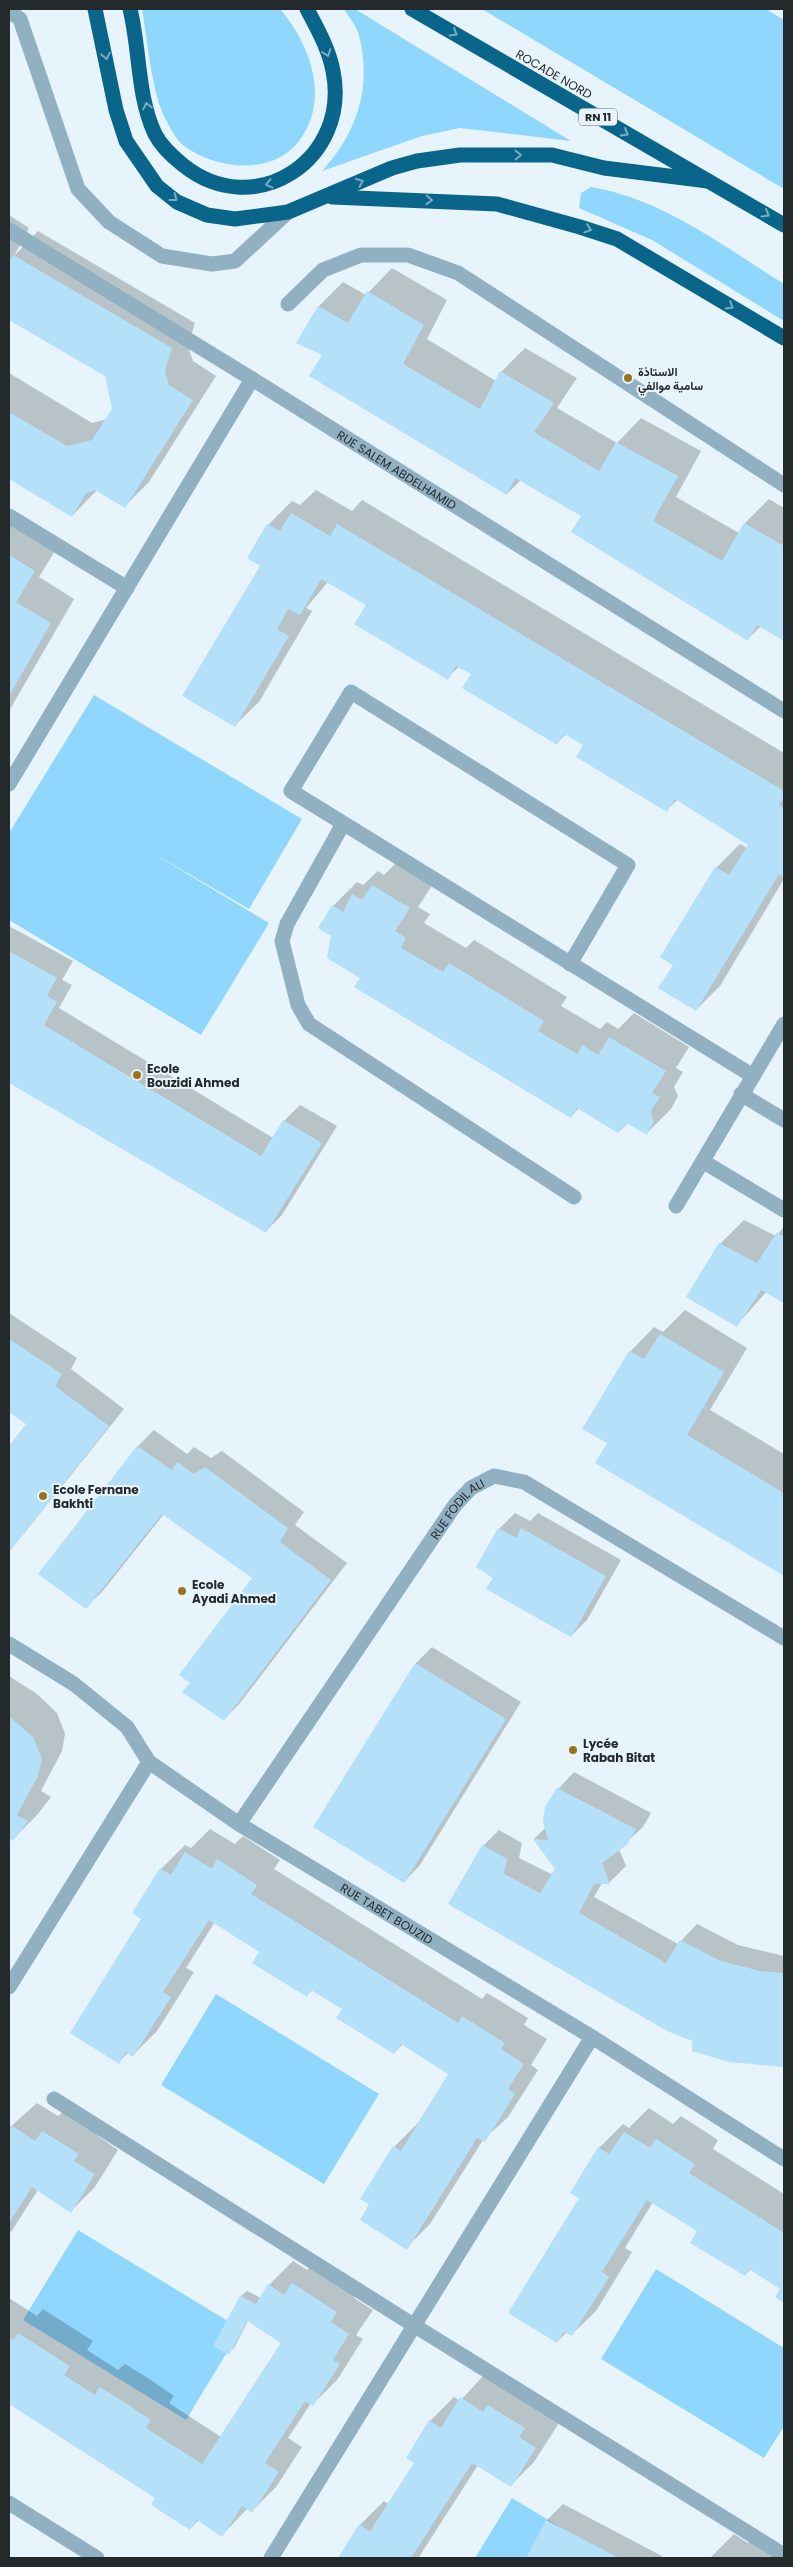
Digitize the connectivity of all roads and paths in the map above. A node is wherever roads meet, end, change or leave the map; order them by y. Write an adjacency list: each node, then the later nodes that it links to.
1 (95, 9): 8 (highway, one-way to 8)
2 (130, 9): 3 (highway, one-way to 2)
3 (306, 9)
4 (412, 9): 6 (highway, ROCADE NORD / RN 11, one-way to 6)
5 (9, 11): 8 (street)
6 (708, 181): 7 (highway, one-way to 6); 9 (highway, ROCADE NORD / RN 11, one-way to 9)
7 (328, 197): 8 (highway); 12 (highway, one-way to 12)
8 (288, 212)
9 (784, 225)
10 (9, 230): 13 (street, RUE SALEM ABDELHAMID)
11 (288, 304): 14 (street)
12 (784, 338)
13 (252, 379): 16 (street); 17 (street, RUE SALEM ABDELHAMID)
14 (784, 485)
15 (9, 516): 16 (street)
16 (127, 588): 18 (street)
17 (784, 711)
18 (9, 784)
19 (343, 824): 20 (street); 20 (street); 26 (street)
20 (570, 964): 22 (street)
21 (784, 1024): 22 (street)
22 (753, 1076): 23 (street)
23 (741, 1094): 24 (street); 25 (street)
24 (784, 1120)
25 (704, 1162): 27 (street); 28 (street)
26 (574, 1197)
27 (676, 1206)
28 (784, 1210)
29 (784, 1638): 32 (street, RUE FODIL ALI)
30 (9, 1644): 31 (street, RUE TABET BOUZID)
31 (150, 1762): 32 (street, RUE TABET BOUZID); 33 (street)
32 (239, 1824): 34 (street, RUE TABET BOUZID)
33 (9, 1987)
34 (592, 2037): 36 (street, RUE TABET BOUZID); 37 (street)
35 (54, 2099): 37 (street)
36 (784, 2159)
37 (415, 2326): 39 (street); 41 (street)
38 (9, 2503): 40 (street)
39 (784, 2555)
40 (97, 2558)
41 (271, 2558)

